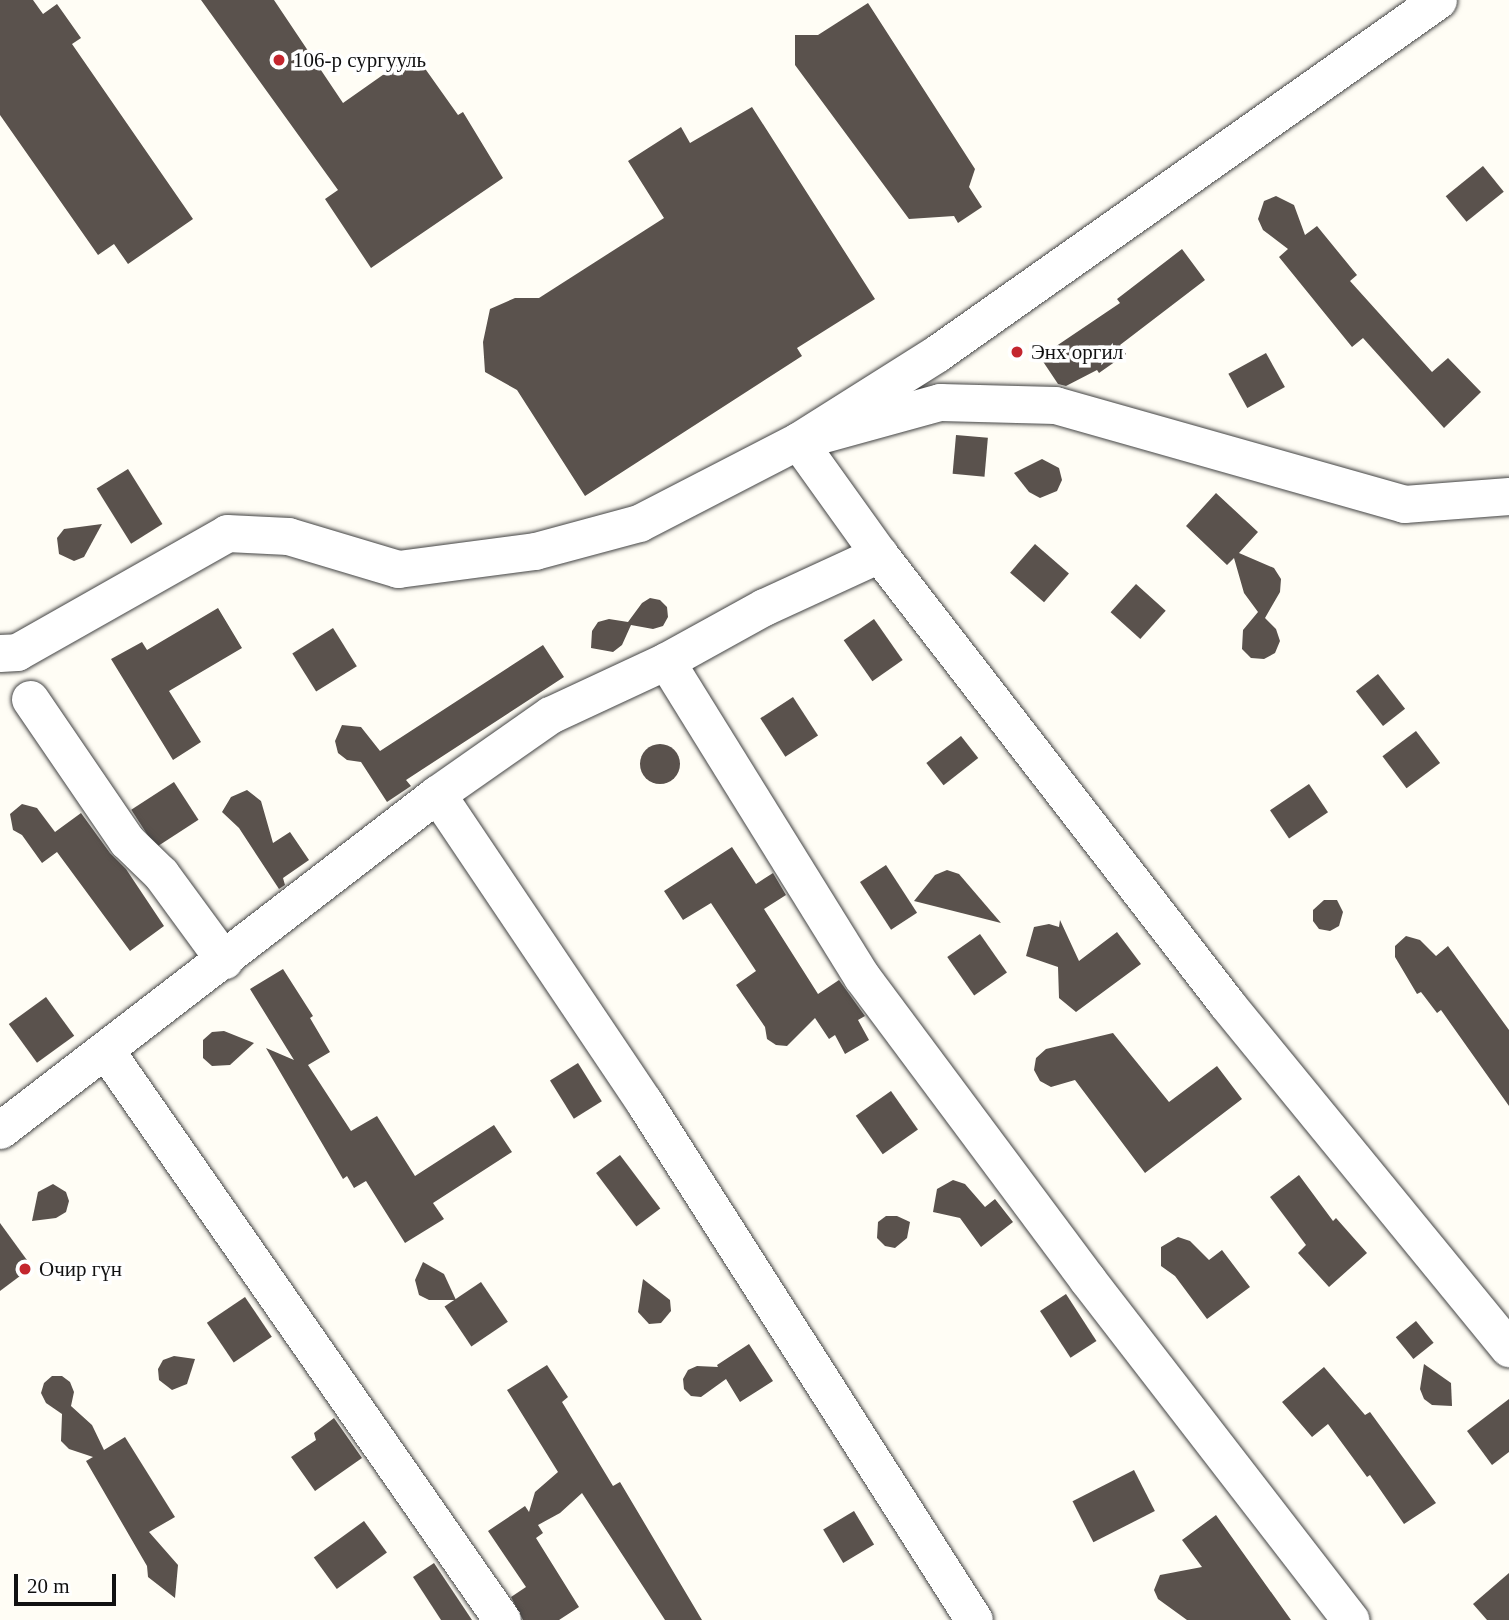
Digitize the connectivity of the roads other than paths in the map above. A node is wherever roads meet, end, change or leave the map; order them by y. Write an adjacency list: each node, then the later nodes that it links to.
1 (1438, 0): 2 (street)
2 (798, 441): 3 (street); 4 (street); 5 (street)
3 (1509, 496)
4 (878, 554): 6 (street); 12 (street)
5 (0, 653)
6 (666, 661): 8 (street); 15 (street)
7 (30, 699): 9 (street)
8 (437, 794): 9 (street); 14 (street)
9 (224, 960): 10 (street)
10 (106, 1051): 11 (street); 13 (street)
11 (0, 1130)
12 (1509, 1348)
13 (502, 1620)
14 (974, 1620)
15 (1351, 1620)

